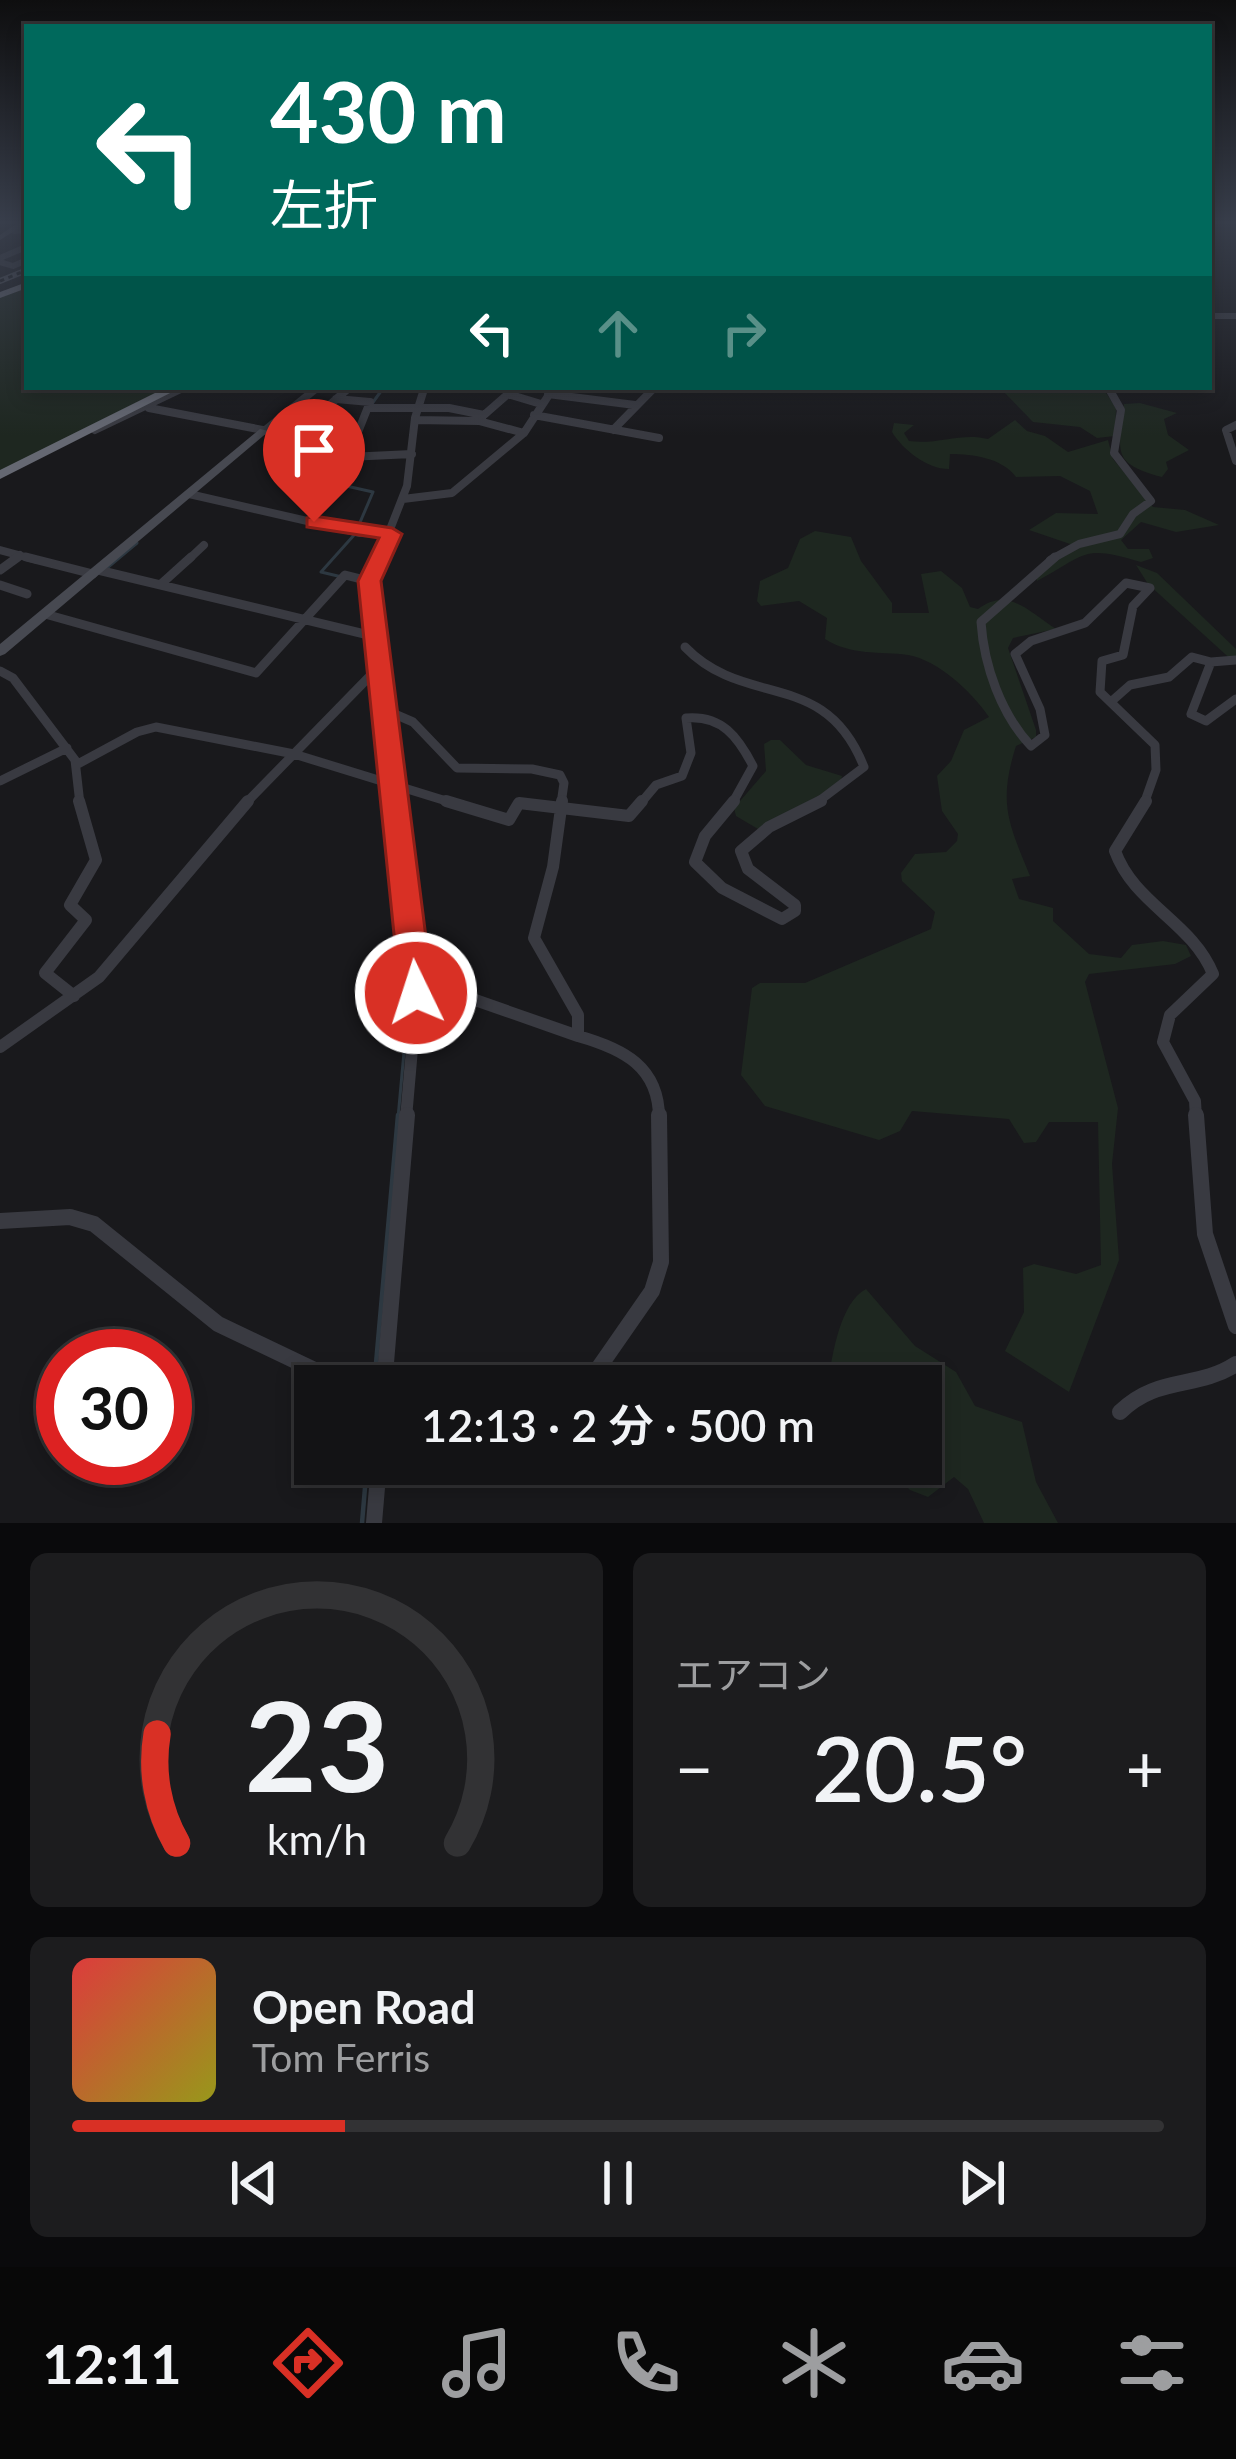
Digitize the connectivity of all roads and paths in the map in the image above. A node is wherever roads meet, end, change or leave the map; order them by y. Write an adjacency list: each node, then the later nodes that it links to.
1 (175, 390): 24 (highway)
2 (176, 390): 15 (street)
3 (315, 390): 21 (street)
4 (346, 390): 11 (street)
5 (422, 390): 14 (street)
6 (501, 390): 10 (street)
7 (652, 390): 13 (street)
8 (1110, 390): 53 (street)
9 (551, 391): 12 (street); 13 (street)
10 (508, 394): 12 (street); 18 (street)
11 (336, 399): 16 (street); 25 (street)
12 (541, 404): 17 (street)
13 (635, 405): 22 (street)
14 (418, 406): 16 (street); 18 (street); 19 (street)
15 (149, 408): 21 (street); 24 (street)
16 (370, 408): 28 (street)
17 (534, 415): 22 (street); 23 (street)
18 (482, 418): 19 (street); 23 (street)
19 (415, 420): 27 (street)
20 (1236, 425): 29 (street)
21 (264, 430): 25 (street); 31 (street)
22 (613, 430): 26 (street)
23 (524, 434): 32 (street)
24 (75, 436): 30 (highway)
25 (294, 436): 28 (street)
26 (658, 438)
27 (412, 454): 28 (street); 32 (street)
28 (348, 457)
29 (1236, 461)
30 (0, 475)
31 (189, 494): 33 (street); 38 (street)
32 (403, 499): 33 (street)
33 (392, 534): 39 (street)
34 (204, 545): 41 (street)
35 (0, 550): 36 (street)
36 (20, 555): 37 (street); 38 (street)
37 (0, 571)
38 (95, 572): 41 (street); 43 (street)
39 (370, 581): 44 (street); 45 (street)
40 (0, 585): 42 (street)
41 (160, 585): 44 (street)
42 (28, 594)
43 (45, 614): 44 (street); 47 (street)
44 (302, 621): 45 (street)
45 (377, 637): 51 (street)
46 (685, 647): 60 (street)
47 (0, 651)
48 (1236, 659): 49 (street)
49 (1211, 662): 52 (street); 53 (street)
50 (0, 671): 55 (street)
51 (379, 674): 54 (street); 56 (street)
52 (1236, 699)
53 (1113, 700): 66 (street)
54 (383, 709): 59 (street); 60 (street)
55 (67, 748): 57 (street); 58 (street)
56 (294, 754): 57 (street); 59 (street); 62 (street)
57 (76, 765): 62 (street)
58 (0, 781)
59 (393, 783): 60 (street); 61 (street)
60 (560, 806): 63 (street)
61 (418, 980): 63 (street); 69 (street)
62 (74, 996): 64 (street)
63 (578, 1036): 70 (street)
64 (0, 1047)
65 (0, 1221): 68 (street)
66 (1236, 1326)
67 (1236, 1364): 71 (street)
68 (304, 1365)
69 (386, 1365)
70 (601, 1365)
71 (1120, 1412)
72 (377, 1485): 73 (street)
73 (374, 1523)

